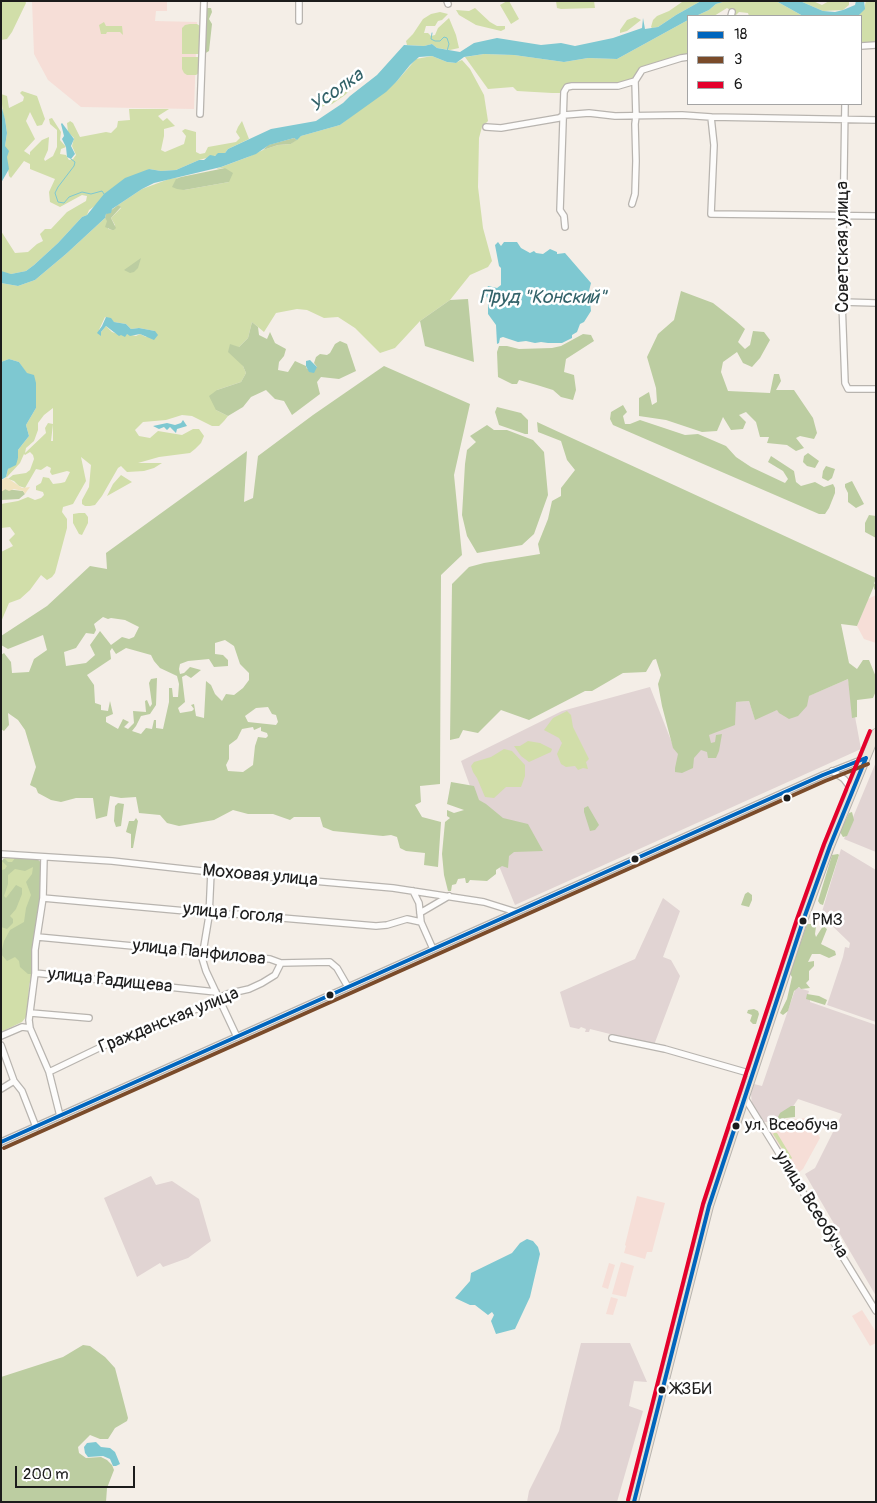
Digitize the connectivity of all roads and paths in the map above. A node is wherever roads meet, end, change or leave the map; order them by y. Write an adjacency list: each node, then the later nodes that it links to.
1 (204, 1): 9 (street)
2 (300, 1): 3 (street)
3 (299, 20)
4 (876, 45): 5 (street)
5 (862, 46)
6 (687, 57): 7 (street)
7 (634, 81): 10 (street); 11 (street)
8 (845, 105): 13 (street, Советская улица)
9 (200, 114)
10 (564, 115): 11 (street); 15 (street); 19 (street)
11 (636, 116): 12 (street); 16 (street)
12 (711, 117): 13 (street); 17 (street)
13 (845, 120): 14 (street); 17 (street, Советская улица)
14 (876, 120)
15 (486, 127)
16 (632, 204)
17 (843, 216): 18 (street); 20 (street, Советская улица)
18 (876, 216)
19 (565, 227)
20 (842, 302): 21 (street); 22 (street, Советская улица)
21 (876, 303)
22 (876, 389)
23 (876, 733): 24 (main road)
24 (866, 758): 25 (street); 26 (main road)
25 (834, 770): 26 (street); 34 (street)
26 (853, 792): 54 (main road)
27 (2, 854): 28 (street, Моховая улица); 29 (street)
28 (44, 858): 30 (street, Моховая улица); 33 (street)
29 (1, 861)
30 (211, 872): 31 (street, Моховая улица); 35 (street)
31 (413, 891): 32 (street, Моховая улица); 36 (street)
32 (449, 896): 34 (street, Моховая улица); 36 (street)
33 (43, 898): 35 (street, улица Гоголя); 38 (street)
34 (516, 912): 39 (street)
35 (208, 913): 37 (street, улица Гоголя); 40 (street)
36 (420, 913): 37 (street)
37 (421, 922): 39 (street)
38 (38, 937): 40 (street, улица Панфилова); 42 (street)
39 (433, 949): 43 (street)
40 (203, 952): 41 (street, улица Панфилова); 44 (street)
41 (281, 963): 43 (street, улица Панфилова); 45 (street, Гражданская улица)
42 (35, 973): 44 (street, улица Радищева); 46 (street)
43 (348, 987): 50 (street)
44 (216, 992): 45 (street)
45 (218, 999): 50 (street); 53 (street, Гражданская улица)
46 (30, 1013): 47 (street); 48 (street)
47 (90, 1018)
48 (30, 1028): 49 (street); 53 (street)
49 (1, 1036)
50 (237, 1037): 58 (street)
51 (612, 1038): 54 (street)
52 (1, 1045): 55 (street)
53 (49, 1072): 58 (street)
54 (752, 1074): 57 (main road)
55 (14, 1081): 56 (street); 59 (street)
56 (1, 1089)
57 (745, 1098): 61 (street, улица Всеобуча); 62 (main road)
58 (60, 1116): 59 (street)
59 (36, 1126): 60 (street)
60 (1, 1142)
61 (876, 1311)
62 (634, 1502)

